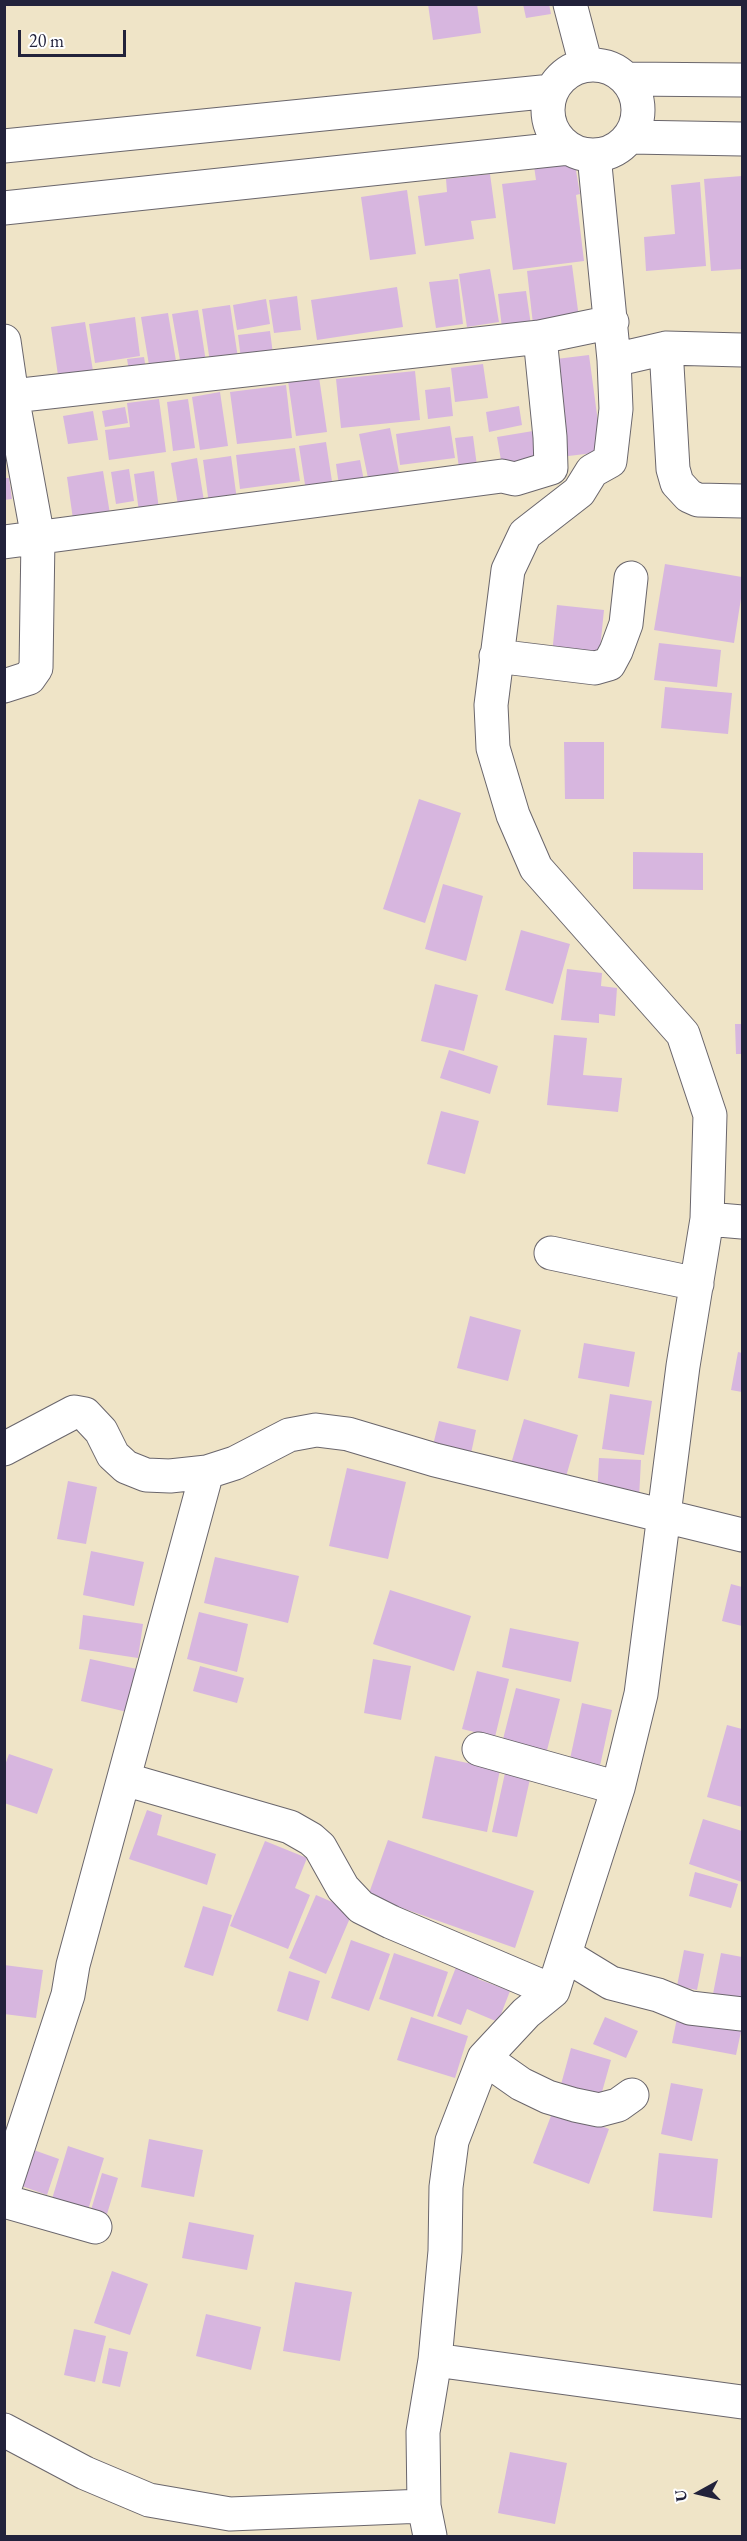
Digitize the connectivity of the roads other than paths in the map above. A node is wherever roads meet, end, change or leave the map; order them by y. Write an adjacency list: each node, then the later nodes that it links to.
1 (570, 4): 2 (street)
2 (586, 65): 3 (street); 5 (street)
3 (626, 79): 4 (street); 6 (street)
4 (742, 80)
5 (552, 91): 8 (street); 9 (street)
6 (630, 137): 7 (street); 9 (street)
7 (742, 140)
8 (4, 146)
9 (581, 152): 10 (street); 11 (street)
10 (4, 208)
11 (612, 322): 12 (street); 16 (street)
12 (540, 337): 17 (street); 19 (street)
13 (4, 341): 17 (street)
14 (666, 348): 15 (street); 16 (street); 18 (street)
15 (742, 350)
16 (614, 360): 22 (street)
17 (8, 396): 19 (street)
18 (742, 501)
19 (38, 538): 20 (street); 23 (street)
20 (4, 542)
21 (631, 578): 22 (street)
22 (496, 656): 24 (street)
23 (4, 686)
24 (707, 1219): 25 (street); 27 (street)
25 (742, 1222)
26 (551, 1253): 27 (street)
27 (697, 1284): 30 (street)
28 (4, 1449): 29 (street)
29 (207, 1472): 30 (street); 33 (street)
30 (665, 1516): 31 (street); 34 (street)
31 (742, 1535)
32 (479, 1749): 34 (street)
33 (124, 1779): 36 (street); 40 (street)
34 (618, 1788): 35 (street)
35 (565, 1955): 36 (street); 37 (street)
36 (554, 1991): 38 (street)
37 (742, 2014)
38 (484, 2058): 39 (street); 43 (street)
39 (632, 2095)
40 (4, 2190)
41 (4, 2201): 42 (street)
42 (95, 2226)
43 (435, 2360): 44 (street); 46 (street)
44 (742, 2402)
45 (4, 2430): 46 (street)
46 (427, 2522)

